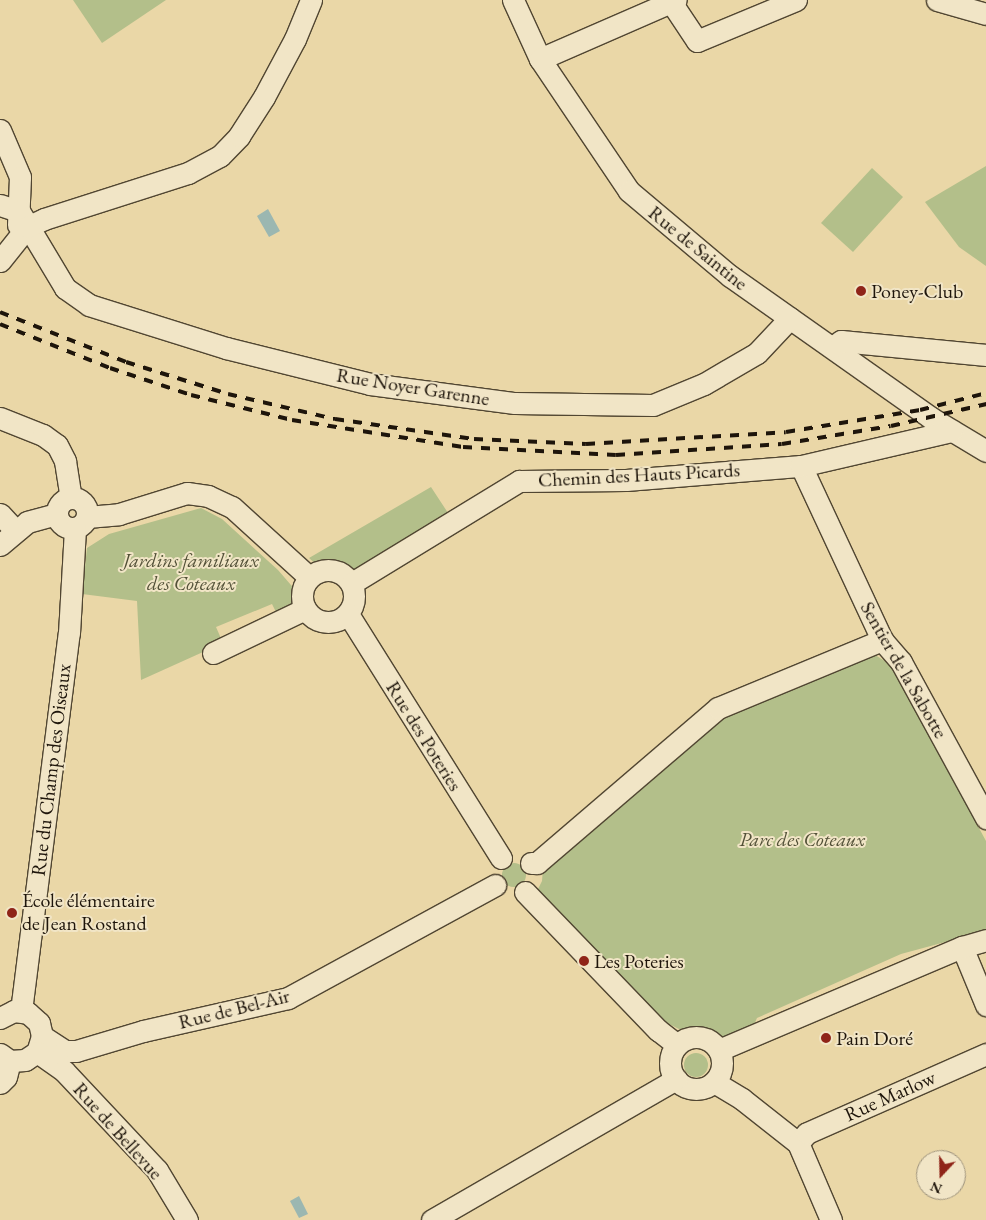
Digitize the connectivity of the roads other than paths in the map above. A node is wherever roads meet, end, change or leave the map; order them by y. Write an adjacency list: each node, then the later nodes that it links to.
1 (311, 0): 9 (street)
2 (513, 0): 7 (street, Rue de Saintine)
3 (796, 0): 5 (street)
4 (937, 0): 6 (street)
5 (673, 1): 7 (street)
6 (986, 14)
7 (540, 59): 11 (street, Rue de Saintine)
8 (0, 130): 9 (street)
9 (16, 220): 10 (street); 11 (street, Rue Noyer Garenne)
10 (0, 261)
11 (790, 318): 12 (street, Rue de Saintine)
12 (833, 348): 13 (street); 15 (street, Rue de Saintine)
13 (986, 355)
14 (0, 418): 18 (street)
15 (952, 431): 16 (street, Rue de Saintine); 17 (street, Chemin des Hauts Picards)
16 (986, 451)
17 (800, 466): 25 (street, Chemin des Hauts Picards); 28 (street, Sentier de la Sabotte)
18 (71, 498): 20 (street); 21 (street)
19 (0, 514): 22 (street)
20 (57, 514): 21 (street); 22 (street)
21 (81, 523): 24 (street); 38 (street, Rue du Champ des Oiseaux)
22 (16, 531): 23 (street)
23 (0, 544)
24 (309, 577): 25 (street); 26 (street)
25 (352, 583): 27 (street)
26 (305, 609): 27 (street); 29 (street)
27 (348, 614): 31 (street, Rue des Poteries)
28 (882, 640): 30 (street, Sentier de la Sabotte); 32 (street)
29 (213, 653)
30 (986, 818)
31 (501, 858): 32 (street); 33 (street)
32 (532, 863): 34 (street)
33 (495, 885): 34 (street); 40 (street, Rue de Bel-Air)
34 (525, 892): 41 (street)
35 (986, 940): 36 (street)
36 (962, 947): 37 (street); 42 (street)
37 (986, 1005)
38 (21, 1012): 39 (street); 40 (street)
39 (0, 1018)
40 (40, 1044): 44 (street); 49 (street, Rue de Bellevue)
41 (678, 1045): 42 (street); 45 (street)
42 (719, 1050): 46 (street)
43 (986, 1054): 48 (street, Rue Marlow)
44 (5, 1057): 47 (street)
45 (676, 1079): 46 (street); 50 (street)
46 (714, 1082): 48 (street)
47 (0, 1083)
48 (798, 1143): 51 (street)
49 (187, 1220)
50 (432, 1220)
51 (831, 1220)

